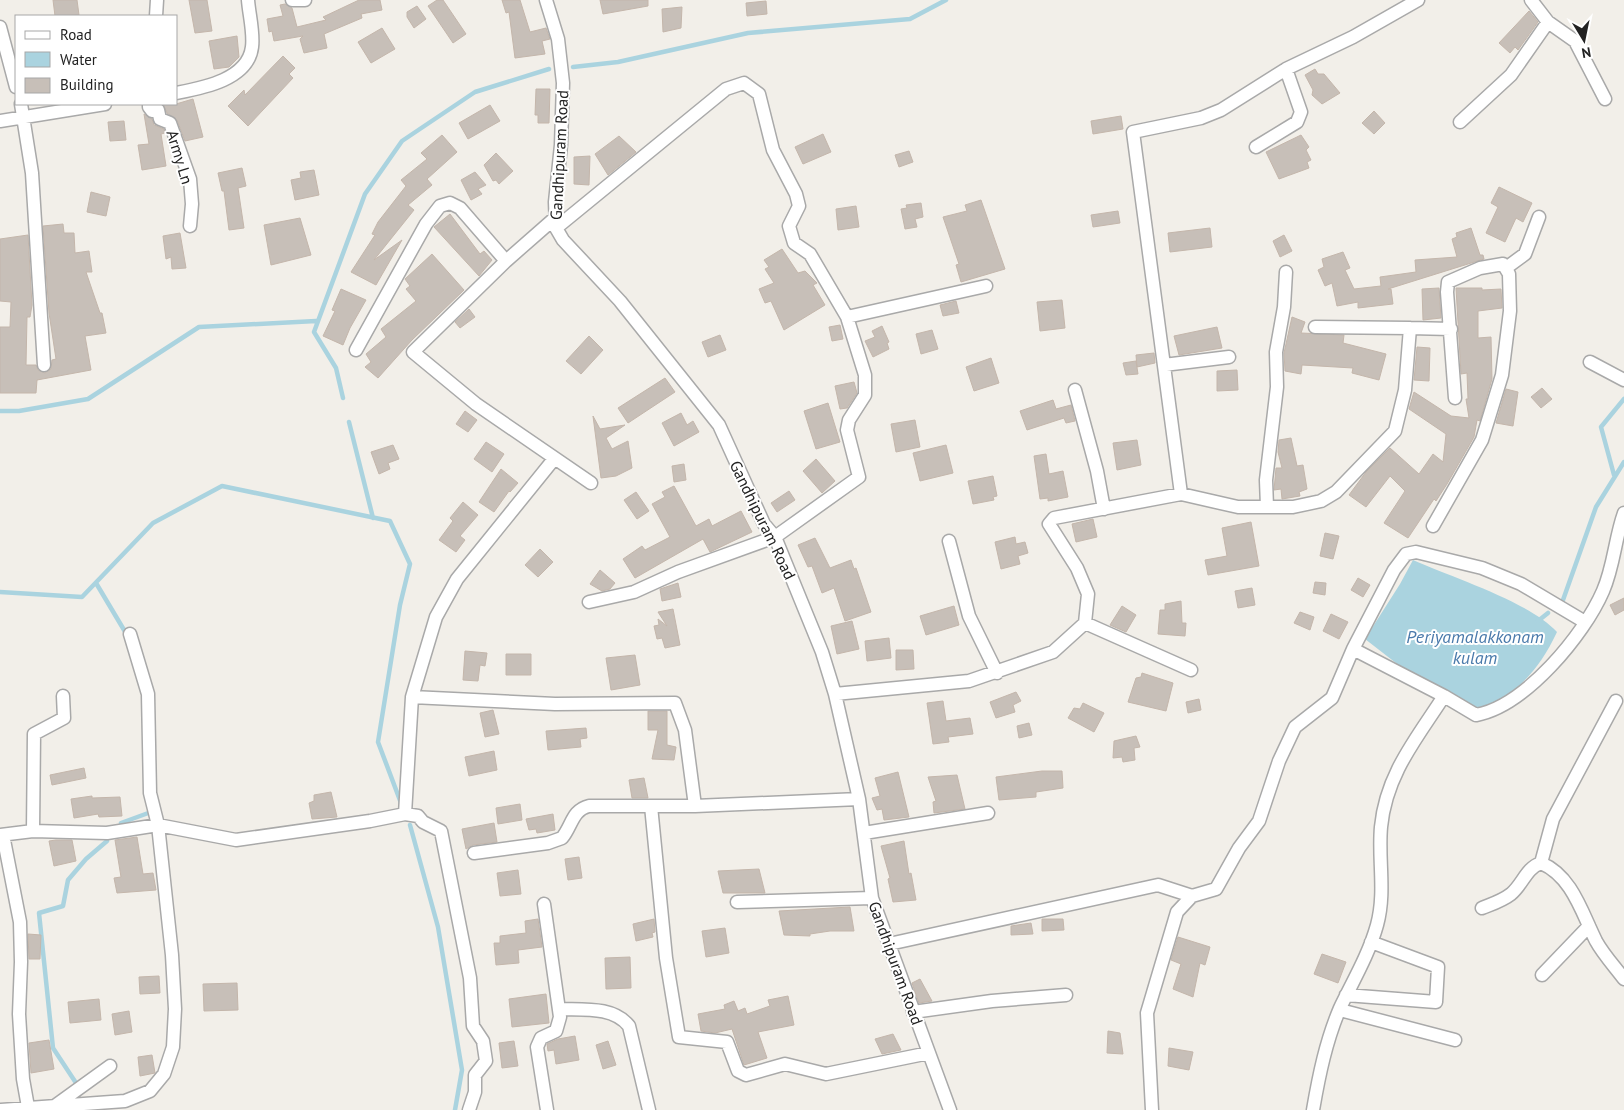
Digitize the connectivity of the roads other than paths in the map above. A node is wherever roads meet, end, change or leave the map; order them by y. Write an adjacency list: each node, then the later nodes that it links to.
1 (157, 0): 8 (street)
2 (248, 0): 13 (street)
3 (292, 0): 4 (street)
4 (304, 0)
5 (546, 0): 22 (street, Gandhipuram Road)
6 (1418, 0): 11 (street)
7 (1531, 0): 9 (street)
8 (156, 15)
9 (1548, 22): 14 (street); 19 (street)
10 (0, 28): 12 (street)
11 (1286, 69): 20 (street); 36 (street)
12 (15, 83)
13 (178, 93)
14 (1606, 99)
15 (91, 105): 17 (street)
16 (149, 105): 23 (street, Army Ln)
17 (23, 110): 18 (street); 35 (street)
18 (0, 121)
19 (1460, 122)
20 (1256, 147)
21 (1540, 217): 25 (street)
22 (555, 223): 24 (street); 28 (street); 47 (street, Gandhipuram Road)
23 (190, 226)
24 (506, 261): 32 (street); 40 (street)
25 (1506, 268): 31 (street); 46 (street)
26 (1286, 272): 43 (street)
27 (986, 286): 28 (street)
28 (846, 317): 47 (street)
29 (1316, 327): 30 (street)
30 (1410, 328): 31 (street); 43 (street)
31 (1451, 329): 39 (street)
32 (356, 350)
33 (1229, 357): 36 (street)
34 (1590, 362): 37 (street)
35 (44, 365)
36 (1164, 365): 42 (street)
37 (1624, 380)
38 (1075, 390): 44 (street)
39 (1455, 398)
40 (554, 459): 41 (street); 59 (street)
41 (591, 483)
42 (1181, 494): 43 (street); 44 (street)
43 (1267, 507)
44 (1104, 509): 51 (street)
45 (1624, 514): 50 (street)
46 (1433, 526)
47 (775, 537): 49 (street); 56 (street, Gandhipuram Road)
48 (949, 541): 55 (street)
49 (589, 602)
50 (1585, 622): 53 (street); 58 (street)
51 (1085, 623): 54 (street); 55 (street)
52 (130, 634): 66 (street)
53 (1353, 649): 58 (street); 72 (street)
54 (1191, 670)
55 (997, 673): 56 (street)
56 (835, 694): 61 (street, Gandhipuram Road)
57 (64, 696): 67 (street)
58 (1444, 696): 78 (street)
59 (412, 697): 63 (street); 65 (street)
60 (1616, 701): 71 (street)
61 (859, 799): 63 (street); 68 (street, Gandhipuram Road)
62 (651, 806): 63 (street); 70 (street); 88 (street)
63 (695, 806)
64 (988, 813): 68 (street)
65 (405, 814): 66 (street); 94 (street)
66 (158, 825): 67 (street); 91 (street)
67 (33, 831): 69 (street)
68 (864, 833): 73 (street, Gandhipuram Road)
69 (1, 835): 92 (street)
70 (474, 853)
71 (1541, 863): 76 (street); 77 (street)
72 (1192, 896): 79 (street); 98 (street)
73 (872, 898): 74 (street); 79 (street, Gandhipuram Road)
74 (737, 902)
75 (544, 904): 84 (street)
76 (1482, 908)
77 (1589, 926): 80 (street); 81 (street)
78 (1371, 942): 83 (street); 83 (street)
79 (888, 944): 86 (street, Gandhipuram Road)
80 (1542, 975)
81 (1624, 979)
82 (1066, 995): 86 (street)
83 (1346, 996): 85 (street)
84 (559, 1010): 95 (street); 96 (street)
85 (1340, 1010): 87 (street); 99 (street)
86 (913, 1012): 88 (street, Gandhipuram Road)
87 (1456, 1040)
88 (929, 1053): 97 (street, Gandhipuram Road)
89 (110, 1066): 90 (street)
90 (56, 1105): 91 (street); 92 (street)
91 (92, 1106)
92 (28, 1107): 93 (street)
93 (2, 1110)
94 (469, 1110)
95 (547, 1110)
96 (648, 1110)
97 (950, 1110)
98 (1152, 1110)
99 (1313, 1110)

